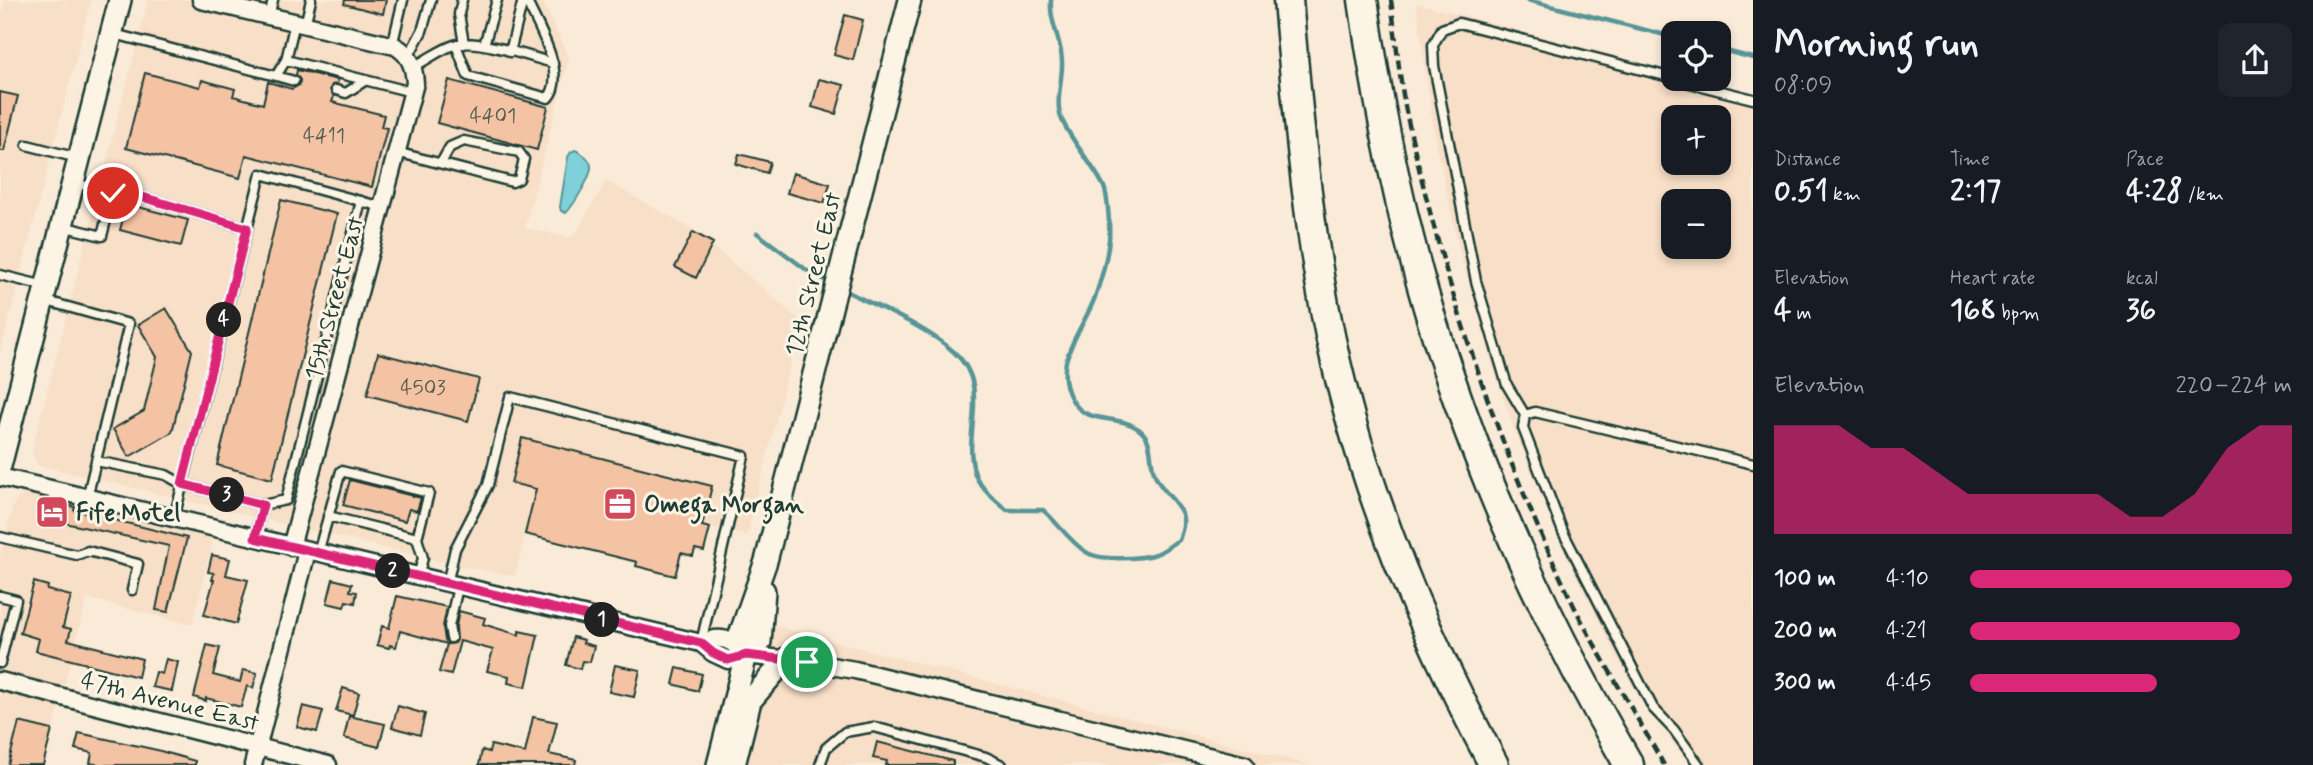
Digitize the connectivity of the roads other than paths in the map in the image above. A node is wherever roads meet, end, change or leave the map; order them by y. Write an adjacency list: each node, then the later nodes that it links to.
1 (119, 0): 14 (street)
2 (201, 0): 12 (street)
3 (311, 0): 13 (lane)
4 (403, 0): 16 (lane)
5 (431, 0): 20 (lane)
6 (462, 0): 15 (lane)
7 (497, 0): 17 (lane)
8 (525, 0): 18 (lane); 21 (lane)
9 (910, 0): 69 (street, 12th Street East)
10 (1288, 0): 81 (highway)
11 (1363, 0): 82 (highway)
12 (271, 8): 13 (street)
13 (300, 24): 16 (street); 19 (lane)
14 (111, 33): 22 (lane); 32 (street)
15 (460, 44): 17 (lane); 20 (lane); 21 (lane)
16 (392, 46): 20 (street)
17 (484, 46): 18 (lane)
18 (510, 52): 21 (lane)
19 (286, 60): 22 (lane); 25 (lane)
20 (410, 61): 28 (street, 15th Street East)
21 (554, 63)
22 (276, 76): 24 (lane)
23 (1661, 76): 47 (lane)
24 (294, 80)
25 (366, 80): 26 (lane); 28 (lane)
26 (336, 90)
27 (1721, 91): 29 (lane)
28 (412, 92): 31 (street, 15th Street East)
29 (1753, 99)
30 (27, 145): 32 (lane)
31 (396, 152): 33 (lane); 37 (street, 15th Street East)
32 (79, 158): 34 (street)
33 (441, 163): 33 (lane)
34 (73, 182): 35 (lane); 38 (street)
35 (113, 193): 38 (lane); 39 (lane)
36 (361, 201): 37 (lane); 39 (lane); 41 (lane)
37 (382, 207): 43 (street, 15th Street East)
38 (62, 226): 42 (street)
39 (247, 228): 54 (lane)
40 (0, 275): 42 (lane)
41 (339, 288): 43 (lane); 44 (lane)
42 (45, 293): 46 (street); 48 (lane)
43 (359, 294): 45 (street, 15th Street East)
44 (321, 360): 45 (lane); 51 (lane)
45 (340, 365): 52 (street, 15th Street East)
46 (6, 415): 50 (street)
47 (1525, 415): 49 (lane); 83 (lane)
48 (96, 461): 54 (lane); 55 (lane)
49 (1753, 464)
50 (0, 466)
51 (294, 468): 52 (lane); 56 (lane)
52 (310, 476): 62 (street, 15th Street East)
53 (0, 477): 55 (street)
54 (182, 484): 56 (lane); 58 (lane)
55 (87, 498): 58 (street)
56 (263, 505): 60 (lane)
57 (328, 516): 61 (lane); 61 (lane); 62 (lane)
58 (173, 519): 60 (street)
59 (0, 537): 65 (lane)
60 (255, 538): 62 (street)
61 (417, 538): 63 (lane)
62 (305, 550): 63 (street); 73 (street, 15th Street East)
63 (418, 577): 64 (street)
64 (453, 586): 67 (lane); 68 (street); 68 (lane)
65 (132, 590)
66 (0, 596): 71 (lane)
67 (451, 638)
68 (701, 643): 69 (street)
69 (746, 655): 70 (street); 76 (street, 12th Street East)
70 (786, 659): 77 (street); 80 (street)
71 (0, 663)
72 (0, 681): 73 (street, 47th Avenue East)
73 (257, 747): 74 (street, 15th Street East); 75 (street, 47th Avenue East)
74 (253, 765)
75 (328, 765)
76 (718, 765)
77 (734, 765)
78 (820, 765): 79 (lane)
79 (1002, 765)
80 (1245, 765)
81 (1494, 765)
82 (1629, 765)
83 (1699, 765)

